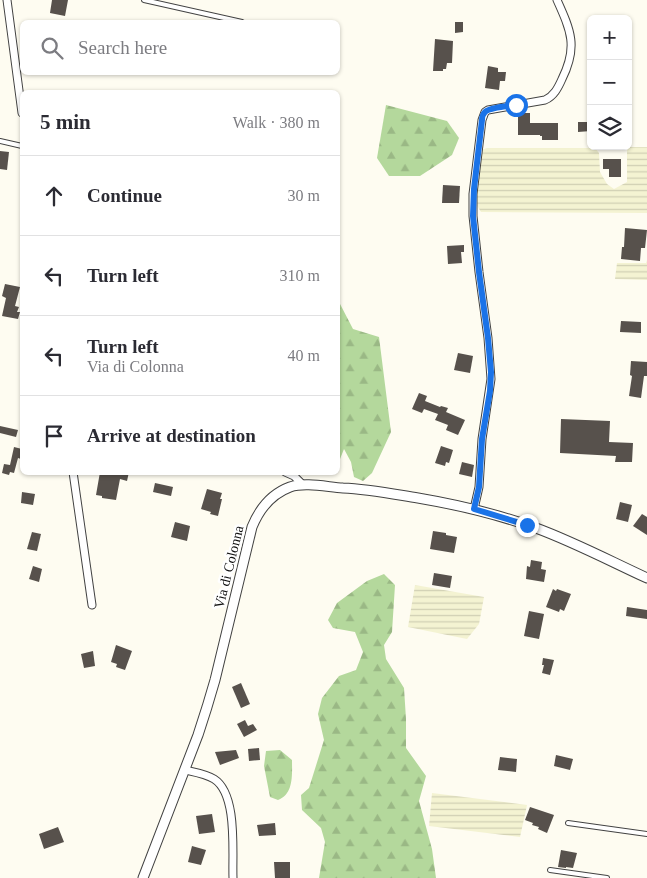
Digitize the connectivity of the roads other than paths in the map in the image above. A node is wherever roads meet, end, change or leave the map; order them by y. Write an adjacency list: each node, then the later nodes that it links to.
1 (7, 0): 5 (street)
2 (144, 0): 4 (lane)
3 (557, 0): 11 (street)
4 (233, 20)
5 (20, 98)
6 (0, 141): 7 (lane)
7 (20, 146)
8 (73, 475): 13 (street)
9 (292, 475): 10 (street)
10 (303, 485): 11 (street, Via di Colonna); 14 (street, Via di Colonna)
11 (474, 509): 12 (street, Via di Colonna)
12 (647, 578)
13 (92, 605)
14 (185, 770): 18 (street, Via di Colonna); 19 (street)
15 (568, 823): 16 (lane)
16 (647, 834)
17 (550, 870): 20 (lane)
18 (143, 878)
19 (233, 878)
20 (608, 878)

